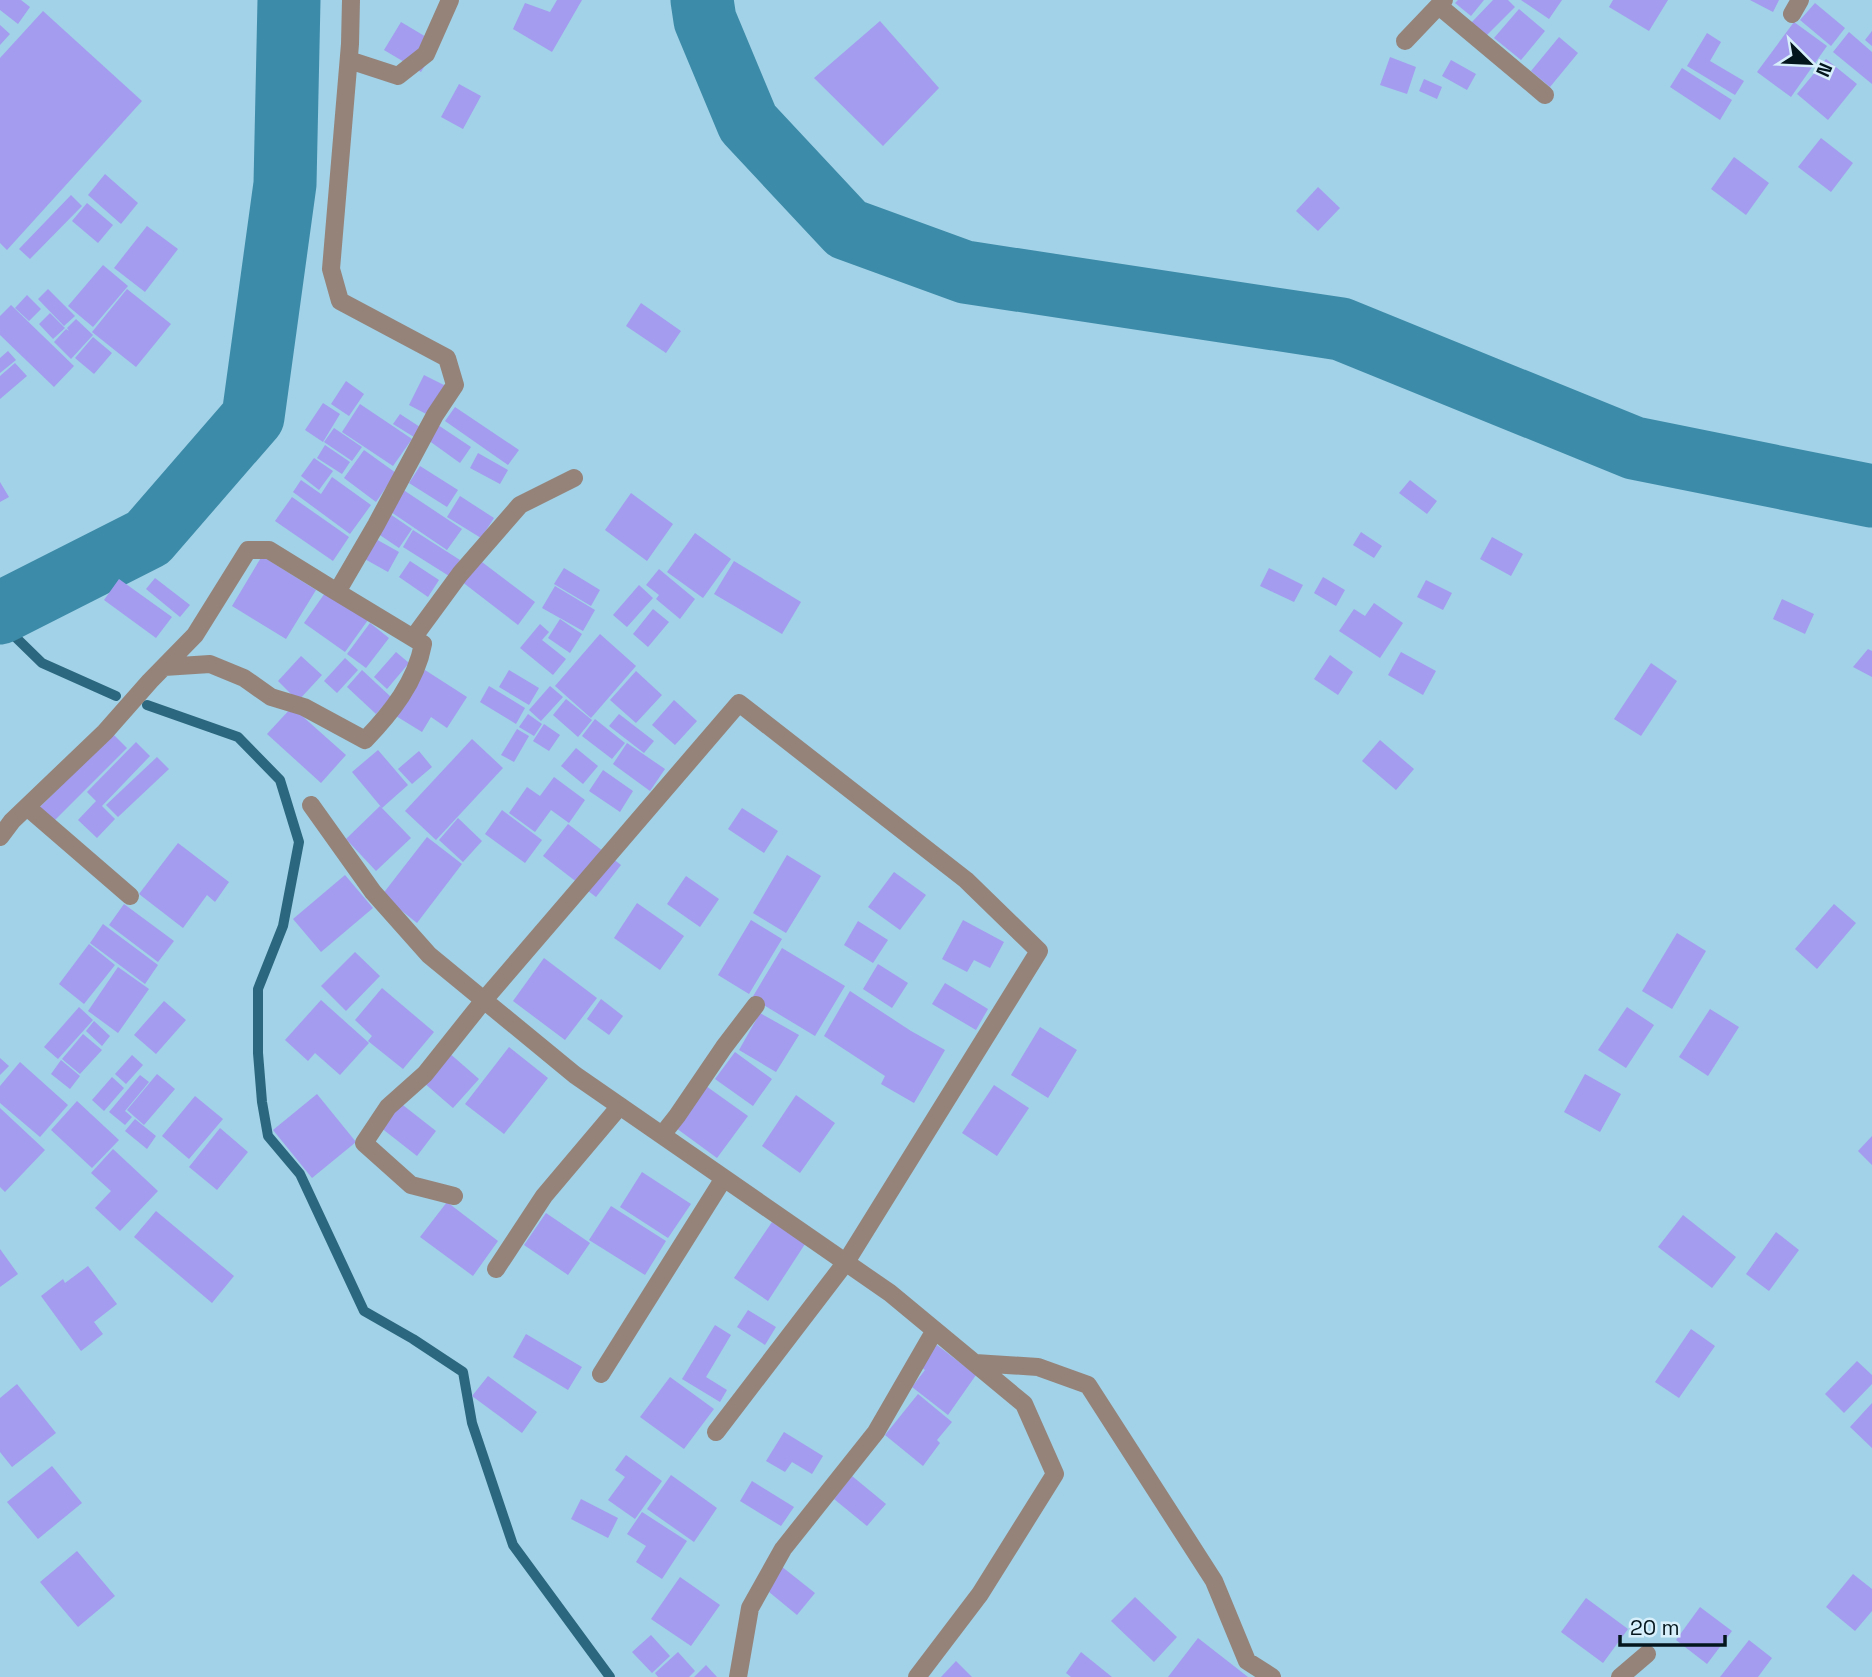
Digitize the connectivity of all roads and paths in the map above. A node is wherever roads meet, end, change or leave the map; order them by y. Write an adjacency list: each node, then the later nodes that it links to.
1 (351, 0): 5 (street)
2 (450, 0): 5 (street)
3 (1442, 3): 4 (street); 6 (street)
4 (1405, 41)
5 (349, 60): 8 (street)
6 (1545, 95)
7 (574, 478): 9 (street)
8 (337, 592): 9 (street); 10 (street)
9 (413, 638): 10 (street)
10 (164, 667): 12 (street)
11 (311, 805): 15 (street)
12 (27, 807): 13 (street); 14 (street)
13 (0, 837)
14 (130, 897)
15 (484, 1000): 17 (street); 20 (street); 21 (street)
16 (756, 1005): 18 (street)
17 (620, 1106): 18 (street); 22 (street)
18 (662, 1135): 19 (street)
19 (724, 1178): 21 (street); 25 (street)
20 (454, 1196)
21 (846, 1262): 23 (street); 26 (street)
22 (496, 1269)
23 (935, 1330): 24 (street); 28 (street)
24 (975, 1363): 29 (street); 30 (street)
25 (601, 1374)
26 (716, 1432)
27 (1647, 1654): 31 (street)
28 (738, 1677)
29 (917, 1677)
30 (1272, 1677)
31 (1620, 1677)

